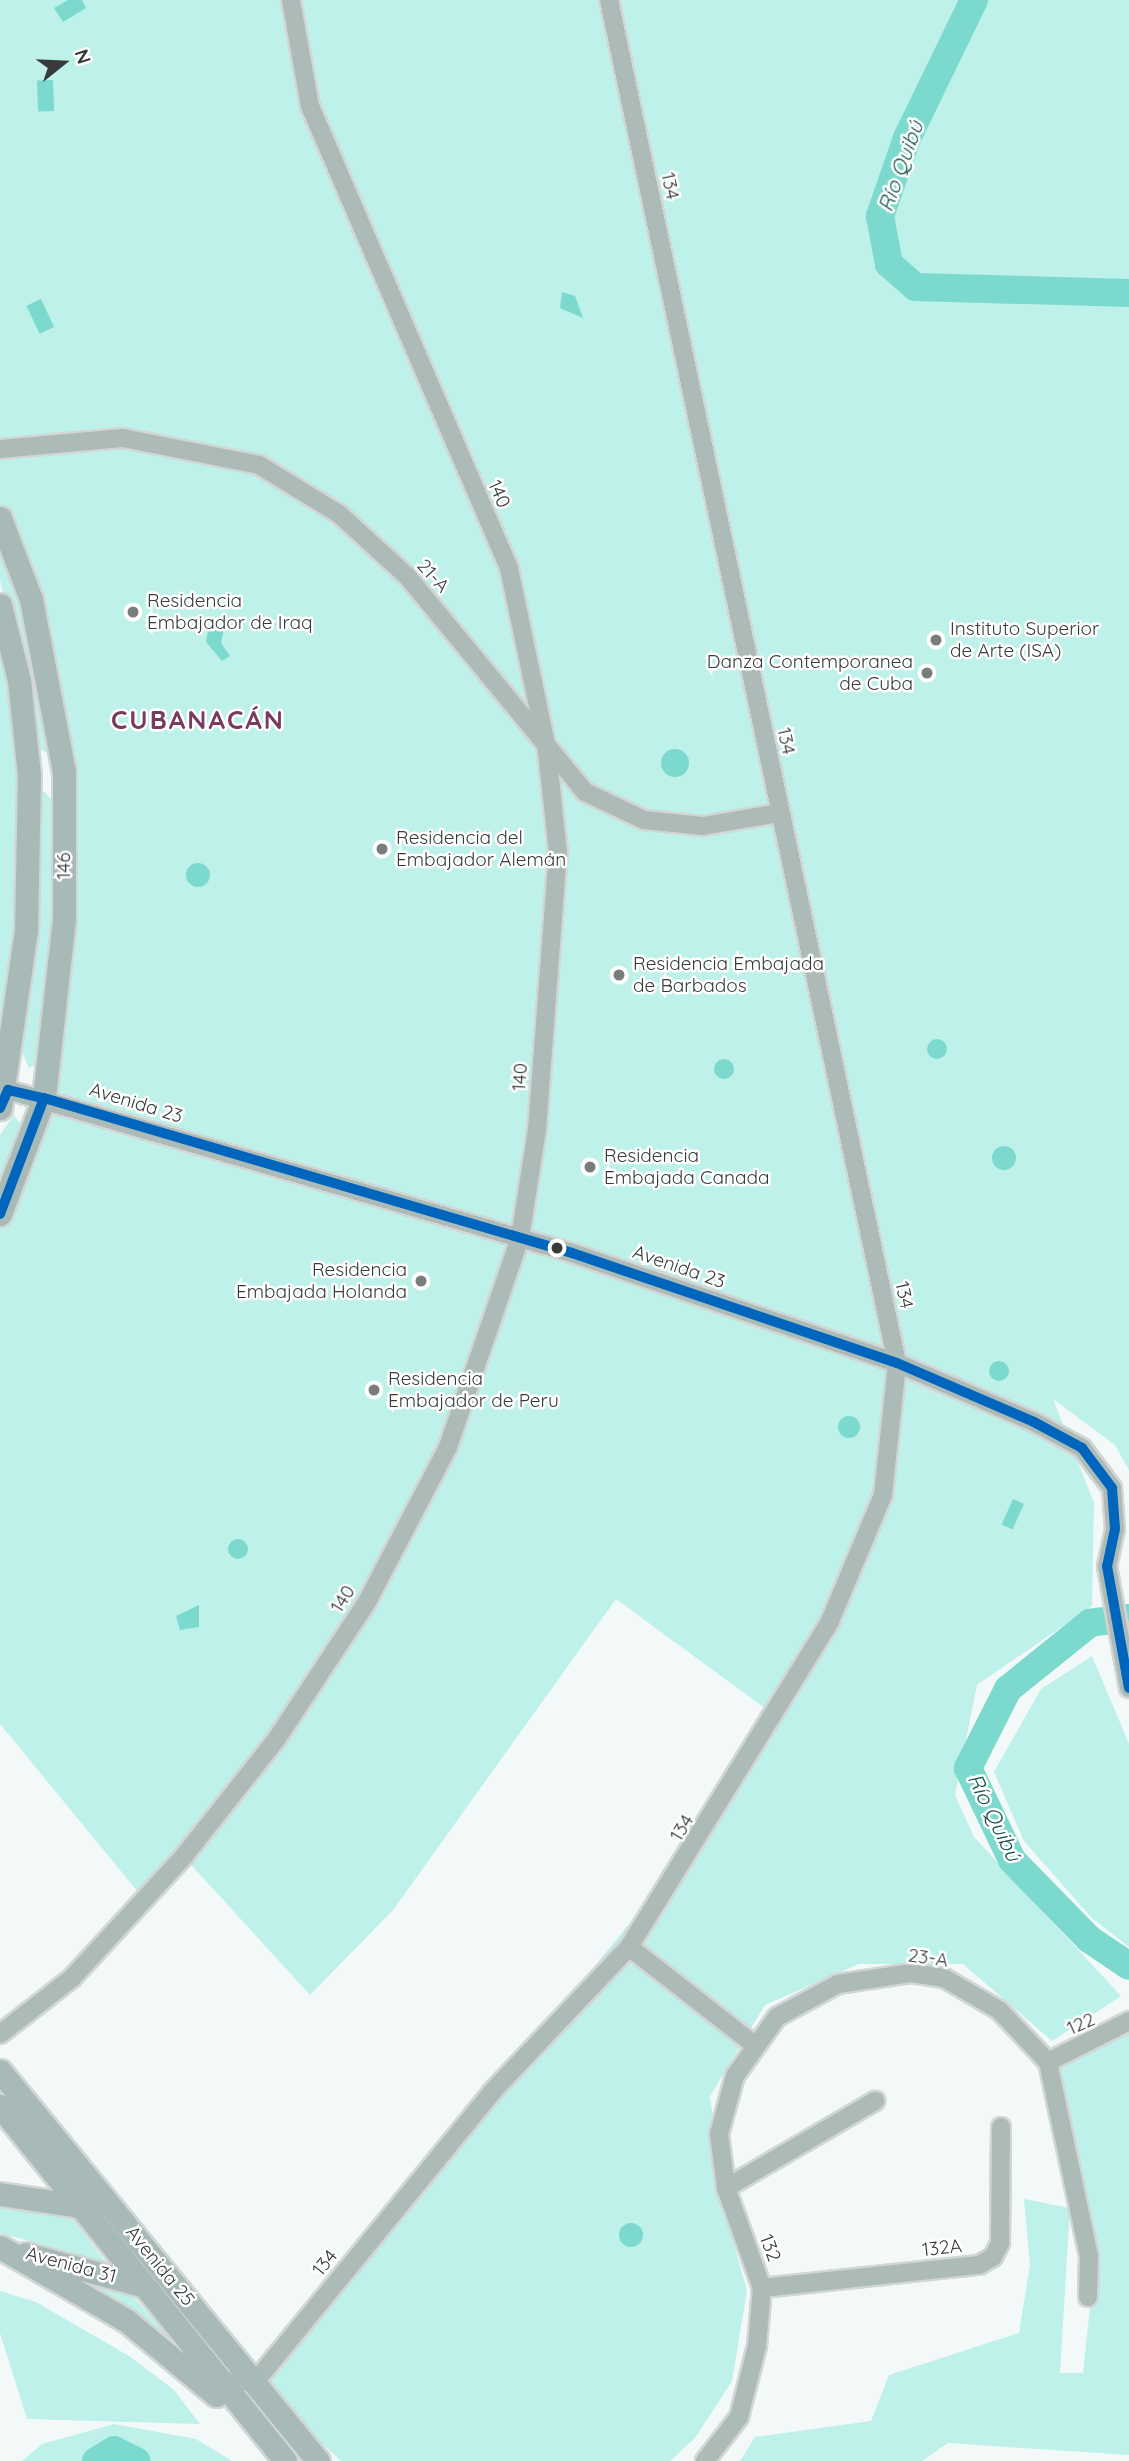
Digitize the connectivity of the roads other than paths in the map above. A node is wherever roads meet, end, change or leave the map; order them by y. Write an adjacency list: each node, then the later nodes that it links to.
1 (292, 0): 6 (street, 140)
2 (609, 0): 9 (street, 134)
3 (0, 449): 6 (street, 21-A)
4 (0, 518): 7 (main road, 146)
5 (0, 605): 8 (main road, 146)
6 (546, 744): 9 (street, 21-A); 13 (street, 140)
7 (64, 772): 8 (main road); 10 (main road, 146)
8 (29, 775): 11 (main road, 146)
9 (780, 813): 14 (street, 134)
10 (44, 1098): 11 (street, Avenida 23); 12 (main road, 146); 13 (street, Avenida 23)
11 (4, 1099)
12 (0, 1214)
13 (520, 1238): 14 (street, Avenida 23); 18 (street, 140)
14 (897, 1363): 15 (street, Avenida 23); 16 (street, 134)
15 (1129, 1688)
16 (629, 1947): 19 (street); 34 (street, 134)
17 (1129, 2021): 20 (street, 122)
18 (0, 2034)
19 (753, 2044): 20 (street, 23-A); 25 (street, 132)
20 (1048, 2062): 32 (street)
21 (0, 2071): 28 (main road, Avenida 25)
22 (876, 2101): 25 (street)
23 (0, 2106): 27 (main road, Avenida 25)
24 (1001, 2127): 31 (street, 132A)
25 (726, 2188): 31 (street, 132)
26 (0, 2194): 27 (main road)
27 (80, 2205): 28 (main road); 30 (main road, Avenida 25)
28 (122, 2220): 34 (main road, Avenida 25)
29 (0, 2247): 30 (main road, Avenida 31); 35 (main road)
30 (142, 2285): 33 (main road, Avenida 25)
31 (762, 2288): 37 (street, 132)
32 (1088, 2298)
33 (219, 2381): 34 (street); 35 (main road, Avenida 25)
34 (255, 2382): 36 (main road, Avenida 25)
35 (284, 2461)
36 (318, 2461)
37 (705, 2461)

